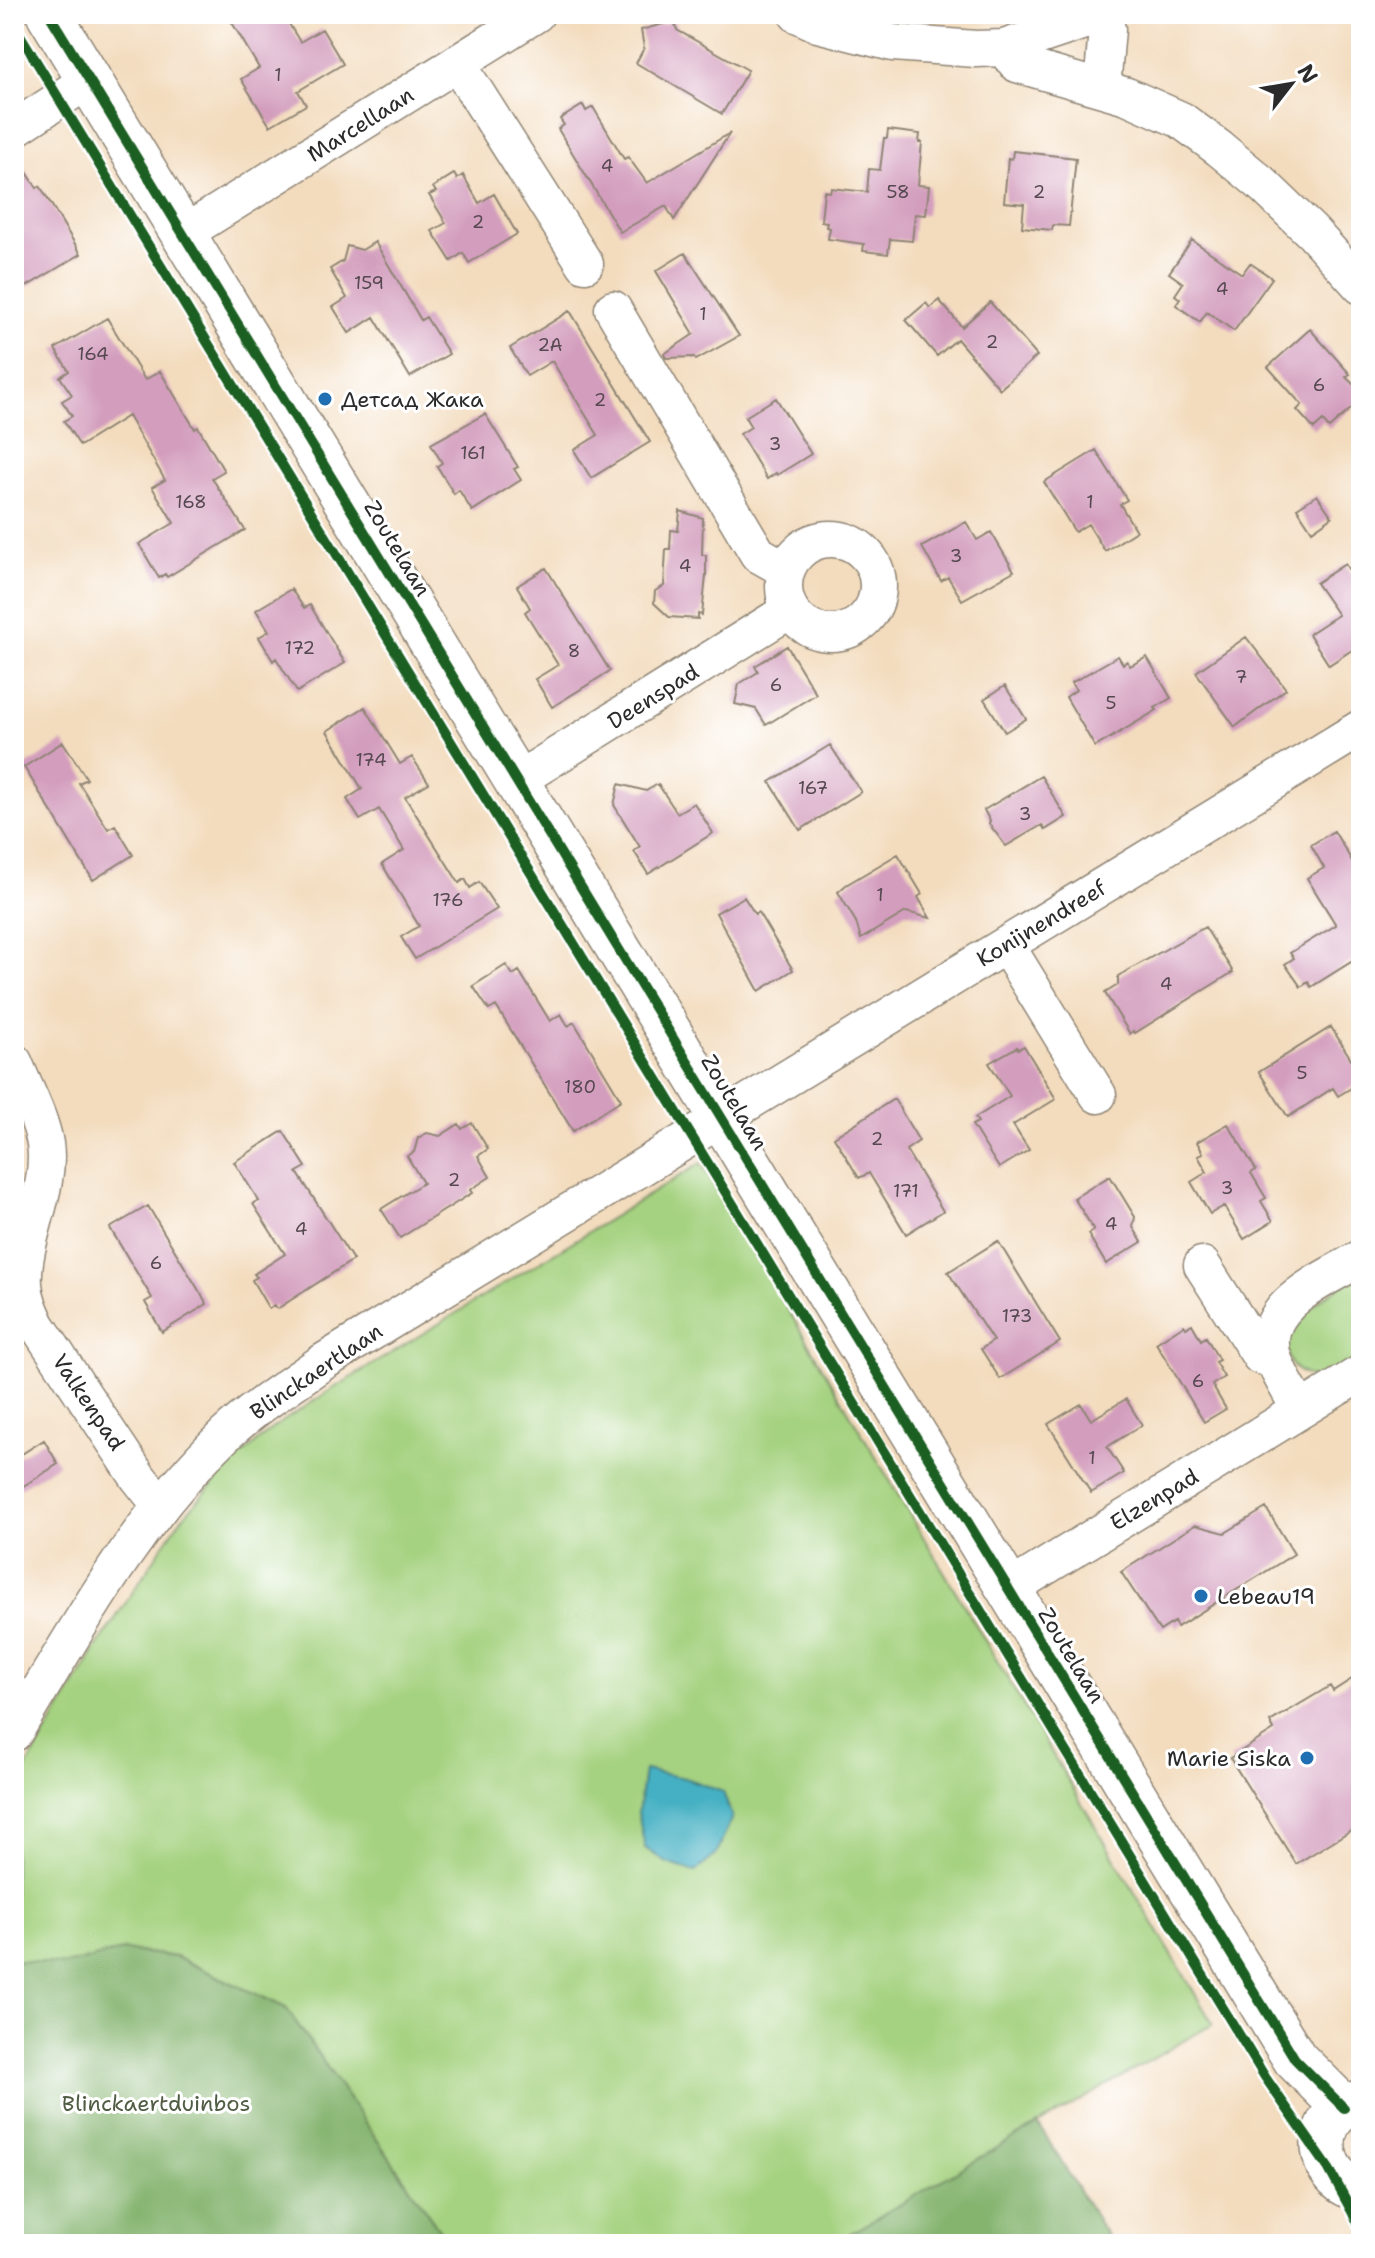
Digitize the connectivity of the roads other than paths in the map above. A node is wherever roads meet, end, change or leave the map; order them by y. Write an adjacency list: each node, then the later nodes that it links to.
1 (49, 14): 7 (street, Zoutelaan)
2 (536, 14): 6 (street, Marcellaan)
3 (797, 14): 5 (street)
4 (1104, 14): 5 (street); 8 (street)
5 (1004, 48): 8 (street)
6 (457, 63): 10 (street, Marcellaan); 11 (street)
7 (89, 80): 9 (street); 10 (street, Zoutelaan)
8 (1102, 88): 12 (street)
9 (14, 129)
10 (183, 234): 17 (street, Zoutelaan)
11 (585, 264)
12 (1361, 286)
13 (613, 309): 14 (street)
14 (786, 570): 15 (street); 15 (street)
15 (790, 610): 17 (street, Deenspad)
16 (1361, 728): 18 (street, Konijnendreef)
17 (516, 781): 21 (street, Zoutelaan)
18 (1006, 945): 20 (street); 21 (street, Konijnendreef)
19 (14, 1062): 22 (street, Valkenpad)
20 (1098, 1095)
21 (722, 1119): 28 (street, Blinckaertlaan); 29 (street, Zoutelaan)
22 (30, 1173): 28 (street, Valkenpad)
23 (1361, 1258): 25 (street)
24 (1202, 1265): 25 (street)
25 (1274, 1360): 27 (street)
26 (1361, 1373): 27 (street, Elzenpad)
27 (1300, 1410): 29 (street, Elzenpad)
28 (161, 1506): 30 (street, Blinckaertlaan)
29 (1009, 1589): 31 (street, Zoutelaan)
30 (14, 1733)
31 (1352, 2105): 32 (street, Zoutelaan)
32 (1361, 2189)

